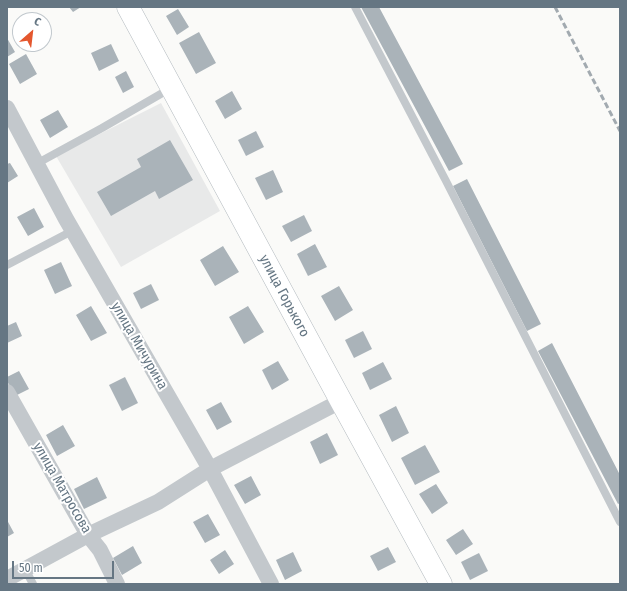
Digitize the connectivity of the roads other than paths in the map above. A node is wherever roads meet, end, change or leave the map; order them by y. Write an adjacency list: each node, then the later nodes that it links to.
1 (128, 7): 3 (main road, улица Горького)
2 (355, 7): 11 (lane)
3 (172, 88): 5 (lane); 9 (main road, улица Горького)
4 (7, 108): 5 (street, улица Мичурина)
5 (36, 164): 6 (street, улица Мичурина)
6 (72, 231): 7 (lane); 10 (street, улица Мичурина)
7 (7, 265)
8 (7, 392): 12 (street, улица Матросова)
9 (341, 401): 10 (street); 18 (main road, улица Горького)
10 (210, 469): 12 (street); 17 (street, улица Мичурина)
11 (620, 522)
12 (88, 535): 13 (street); 16 (street, улица Матросова)
13 (25, 569): 14 (street); 15 (lane)
14 (7, 579)
15 (33, 584)
16 (117, 584)
17 (271, 584)
18 (441, 584)

